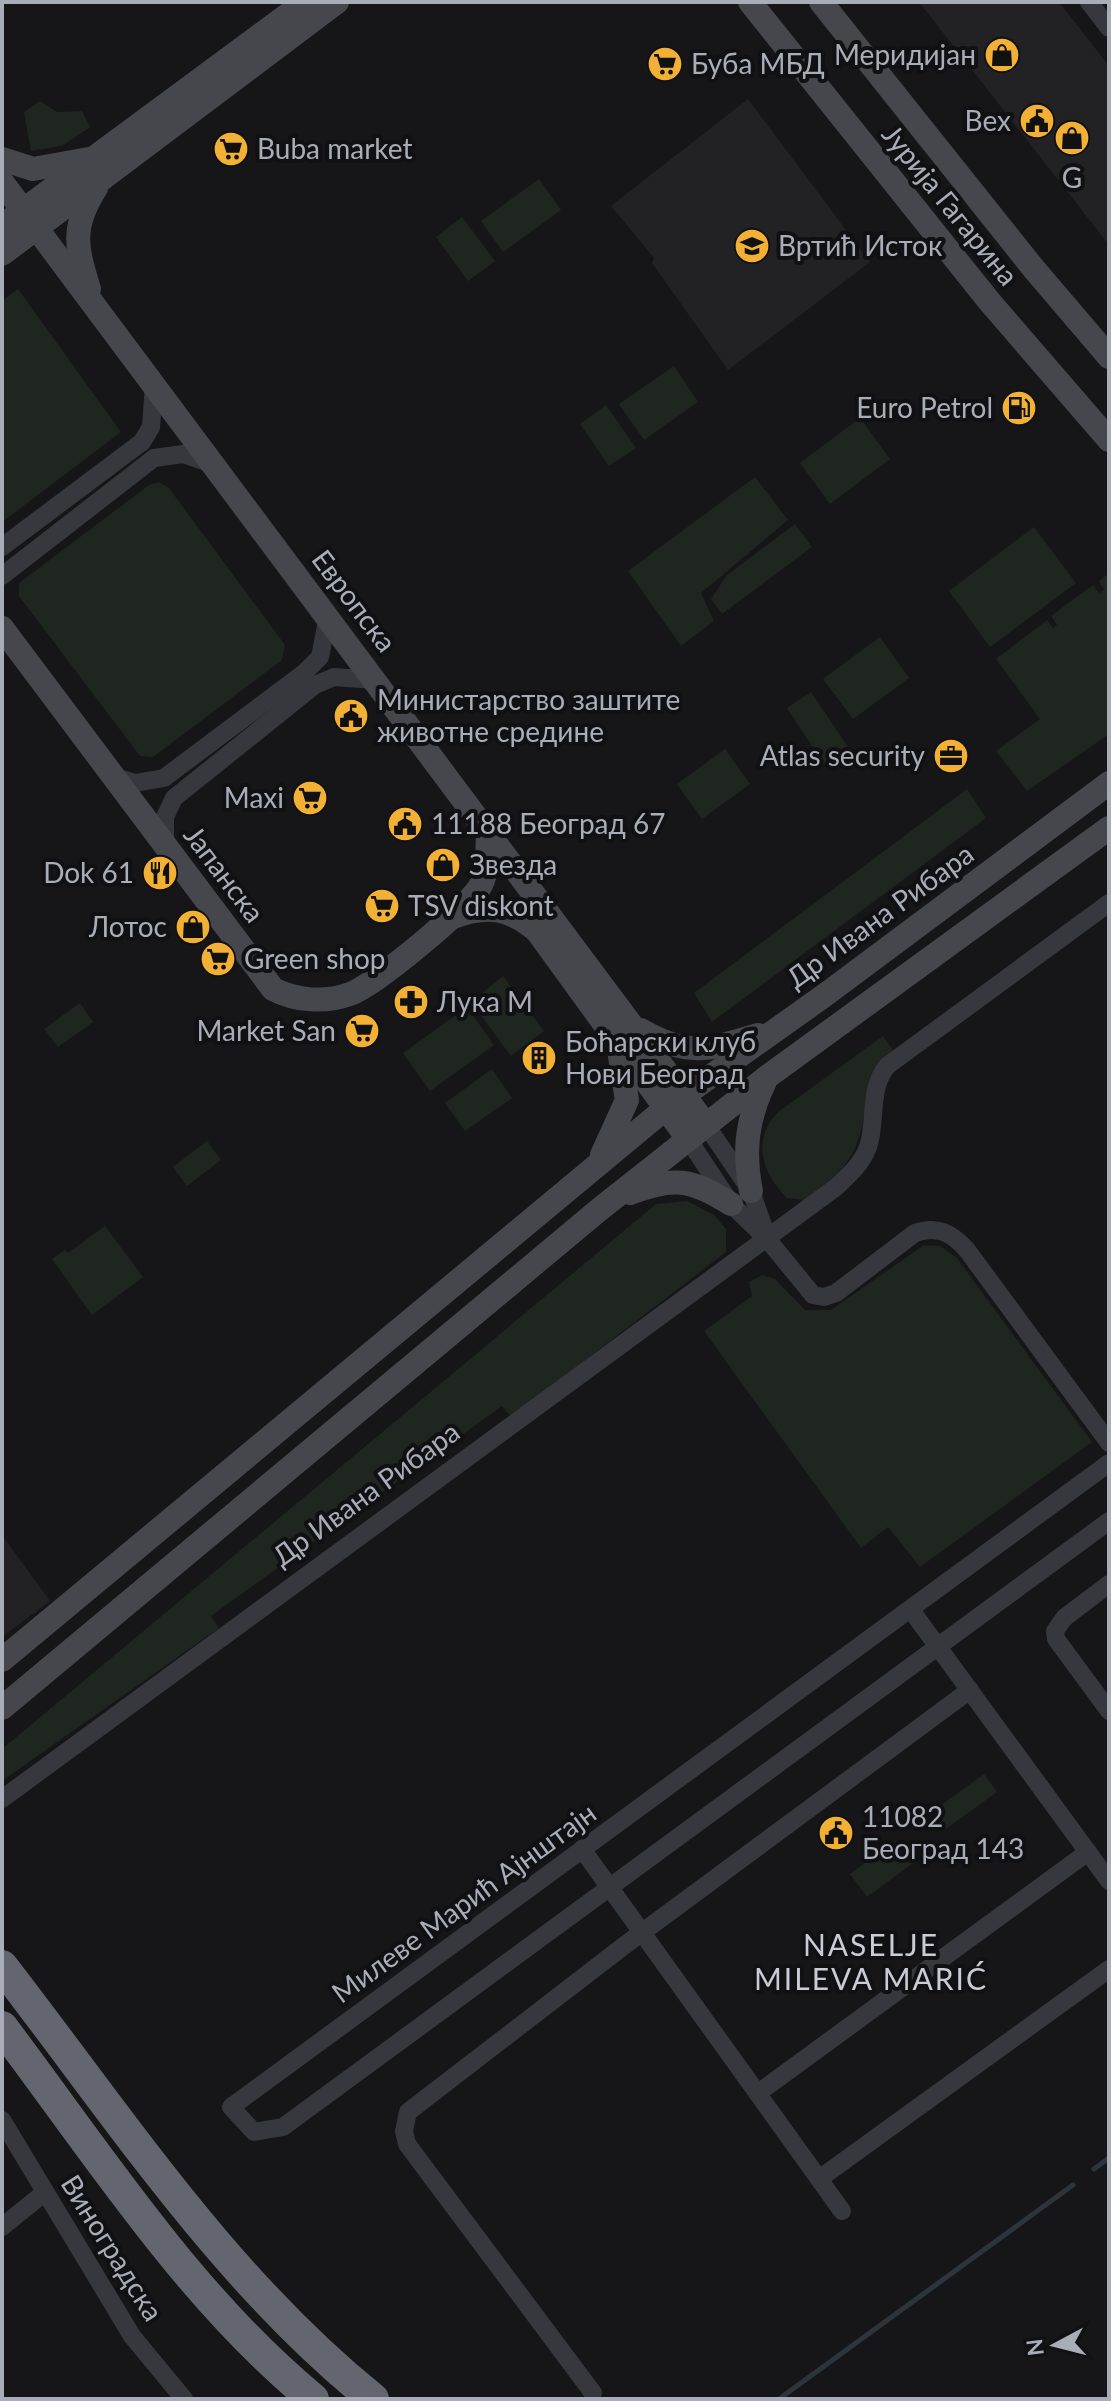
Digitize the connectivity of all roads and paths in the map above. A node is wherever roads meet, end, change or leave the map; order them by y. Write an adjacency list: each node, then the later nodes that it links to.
1 (305, 2): 7 (main road)
2 (337, 2): 9 (main road)
3 (750, 2): 17 (main road, Јурија Гагарина)
4 (821, 2): 15 (main road, Јурија Гагарина)
5 (1089, 2): 6 (street)
6 (1108, 26)
7 (99, 156): 8 (main road); 11 (main road)
8 (2, 159)
9 (100, 181): 11 (main road); 14 (main road)
10 (2, 182): 11 (main road, Европска)
11 (30, 220): 12 (main road); 13 (main road); 14 (main road, Европска)
12 (2, 226)
13 (2, 254)
14 (93, 303): 16 (main road, Европска)
15 (1109, 357)
16 (154, 384): 18 (main road, Европска); 19 (street)
17 (1109, 440)
18 (214, 465): 20 (street); 21 (main road, Европска)
19 (2, 547)
20 (2, 576)
21 (328, 616): 23 (main road, Европска); 24 (street)
22 (2, 628): 24 (main road, Јапанска)
23 (375, 680): 27 (main road, Европска); 28 (street)
24 (114, 777): 28 (main road, Јапанска)
25 (1109, 783): 32 (main road, Др Ивана Рибара)
26 (1109, 828): 34 (main road)
27 (488, 830): 30 (main road, Јапанска); 33 (main road, Европска)
28 (165, 845): 30 (main road, Јапанска)
29 (1109, 903): 40 (street, Др Ивана Рибара)
30 (453, 917): 31 (main road, Јапанска)
31 (524, 920): 33 (main road, Европска)
32 (775, 1030): 33 (main road); 35 (main road, Др Ивана Рибара)
33 (626, 1032): 35 (main road, Европска); 37 (main road)
34 (767, 1077): 36 (main road); 38 (main road)
35 (675, 1102): 36 (main road); 37 (main road, Др Ивана Рибара)
36 (697, 1132): 38 (street); 39 (main road)
37 (583, 1178): 47 (main road, Др Ивана Рибара)
38 (741, 1198): 39 (main road); 40 (street)
39 (600, 1209): 49 (main road)
40 (768, 1240): 41 (street); 51 (street, Др Ивана Рибара)
41 (1109, 1443)
42 (1109, 1463): 45 (street, Милеве Марић Ајнштајн)
43 (1109, 1521): 46 (street, Милеве Марић Ајнштајн)
44 (1109, 1584): 50 (street)
45 (911, 1610): 46 (street); 52 (street, Милеве Марић Ајнштајн)
46 (938, 1647): 48 (street); 55 (street, Милеве Марић Ајнштајн)
47 (2, 1660)
48 (970, 1690): 53 (street); 56 (street)
49 (2, 1708)
50 (1109, 1711)
51 (2, 1799)
52 (582, 1849): 55 (street); 55 (street, Милеве Марић Ајнштајн)
53 (1088, 1852): 54 (street); 60 (street)
54 (1109, 1881)
55 (611, 1888): 56 (street)
56 (643, 1932): 60 (street); 66 (street)
57 (2, 1966): 69 (highway)
58 (1109, 1969): 62 (street)
59 (2, 2027): 68 (highway)
60 (758, 2093): 62 (street)
61 (2, 2120): 63 (street, Виноградска)
62 (819, 2179): 64 (street)
63 (44, 2193): 65 (street); 67 (street, Виноградска)
64 (842, 2211)
65 (2, 2227)
66 (593, 2393)
67 (184, 2399)
68 (313, 2399)
69 (373, 2399)

